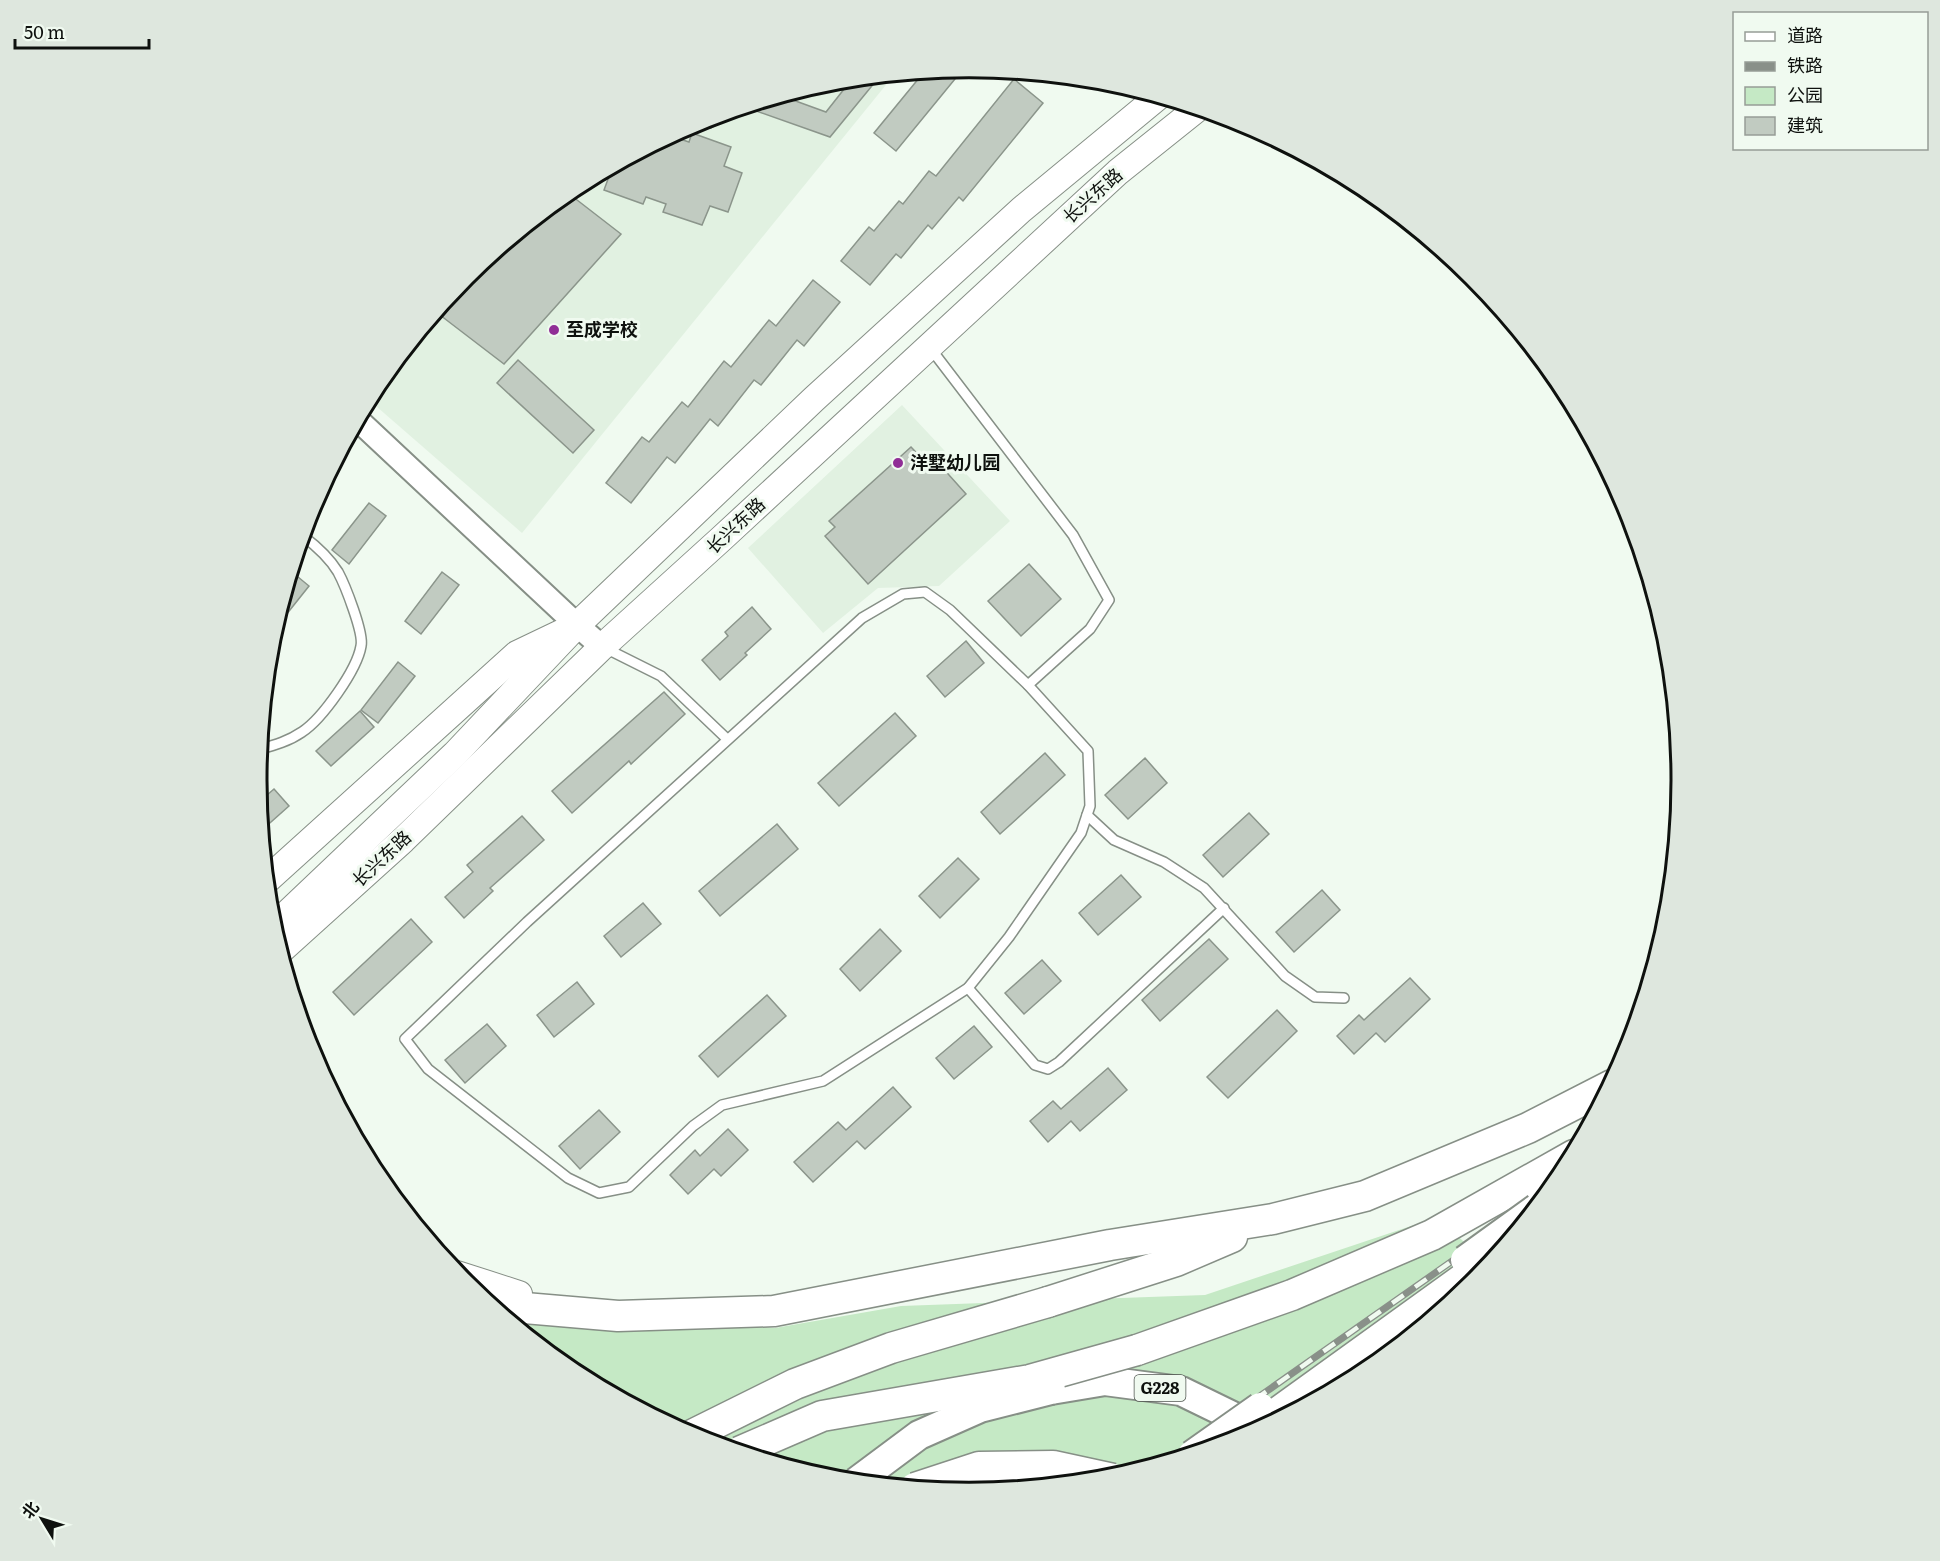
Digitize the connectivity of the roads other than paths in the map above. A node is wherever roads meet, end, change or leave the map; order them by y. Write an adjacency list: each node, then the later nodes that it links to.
1 (1152, 102): 6 (main road, 长兴东路)
2 (1191, 114): 3 (main road, 长兴东路)
3 (930, 346): 7 (main road, 长兴东路); 8 (lane)
4 (364, 426): 6 (street)
5 (310, 542): 10 (lane)
6 (577, 625): 7 (street); 12 (main road); 14 (main road, 长兴东路)
7 (602, 646): 9 (lane); 15 (main road, 长兴东路)
8 (1028, 685): 9 (lane); 11 (lane)
9 (727, 739): 16 (lane)
10 (268, 747)
11 (1087, 814): 13 (lane); 16 (lane)
12 (274, 873)
13 (1224, 908): 16 (lane); 17 (lane)
14 (281, 919)
15 (287, 945)
16 (968, 988)
17 (1344, 998)
18 (1600, 1091): 20 (highway)
19 (1558, 1164): 30 (highway, bridge)
20 (1273, 1219): 25 (highway); 28 (highway, bridge)
21 (1513, 1225): 29 (main road, bridge)
22 (1470, 1274): 26 (highway, bridge)
23 (477, 1280): 25 (main road)
24 (501, 1303): 25 (highway)
25 (574, 1312)
26 (1277, 1413)
27 (1250, 1425): 32 (main road, G228, bridge)
28 (702, 1430)
29 (1214, 1439)
30 (749, 1448)
31 (1086, 1473): 33 (highway, bridge)
32 (865, 1475)
33 (935, 1481)

